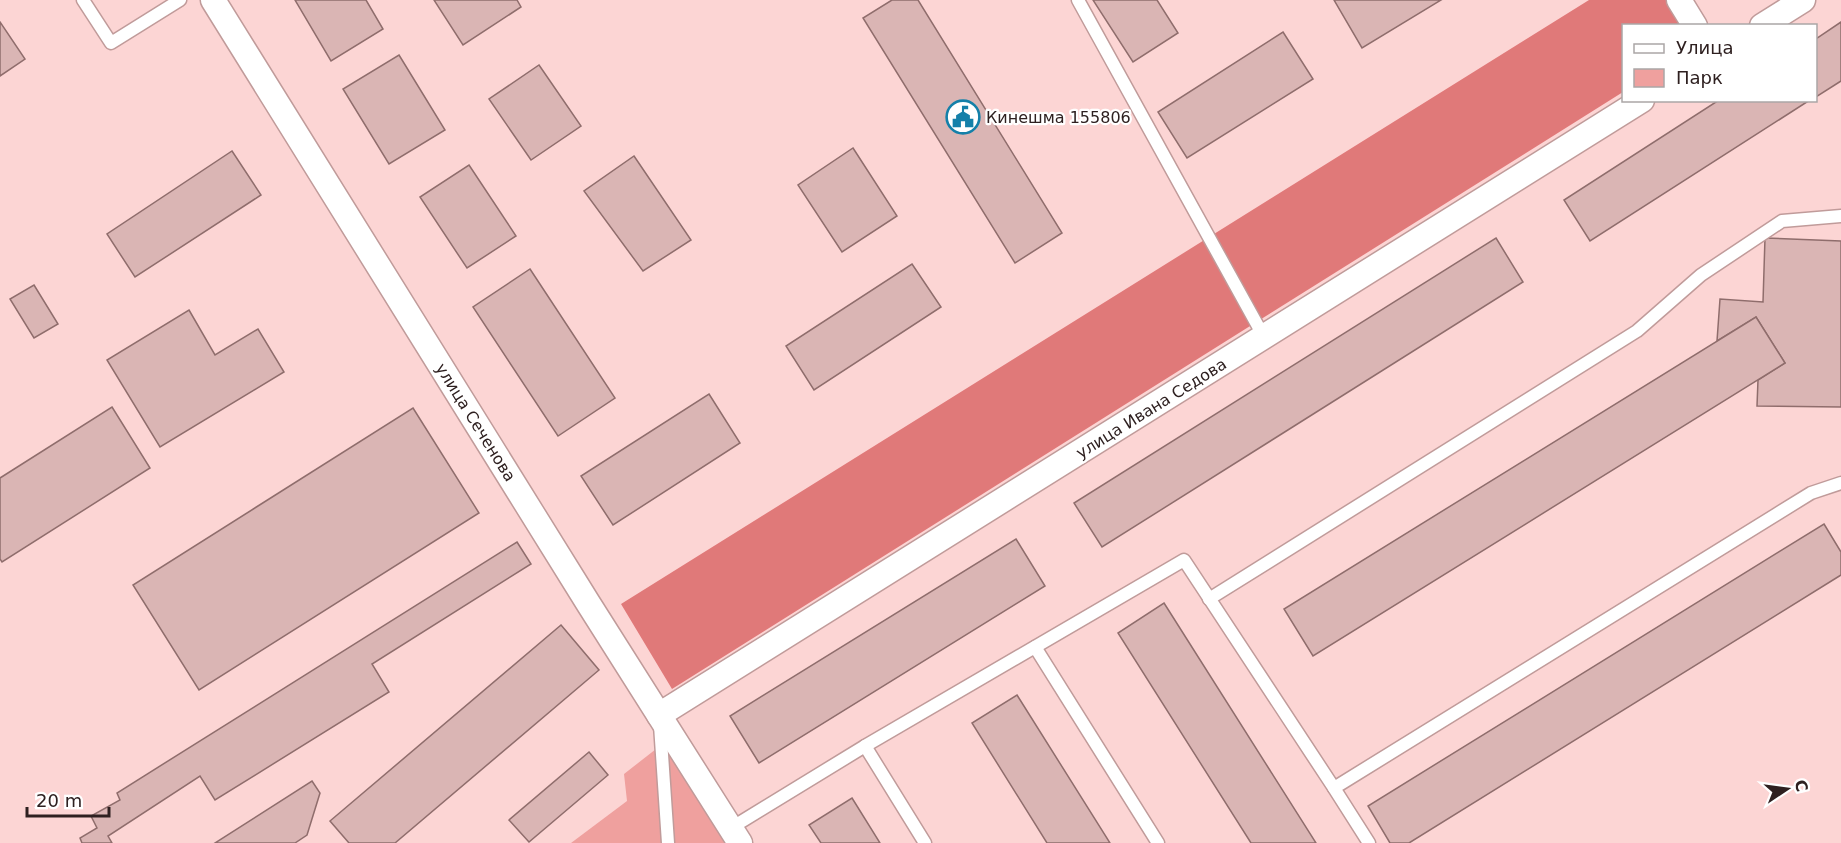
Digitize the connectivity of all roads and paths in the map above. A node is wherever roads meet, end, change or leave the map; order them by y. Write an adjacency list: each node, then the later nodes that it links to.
1 (83, 0): 2 (lane)
2 (180, 0)
3 (213, 0): 15 (street, улица Сеченова)
4 (1077, 0): 11 (lane)
5 (1679, 0): 7 (street)
6 (1803, 0): 8 (street)
7 (1694, 24)
8 (1765, 24)
9 (1639, 102): 11 (street, улица Ивана Седова)
10 (1841, 216): 13 (lane)
11 (1264, 337): 15 (street, улица Ивана Седова)
12 (1841, 483): 17 (lane)
13 (1209, 598): 14 (lane); 17 (lane)
14 (1035, 647): 16 (lane); 21 (lane)
15 (659, 715): 18 (street, улица Сеченова); 19 (lane)
16 (865, 746): 18 (lane); 20 (lane)
17 (1334, 788): 22 (lane)
18 (736, 836)
19 (668, 843)
20 (925, 843)
21 (1158, 843)
22 (1369, 843)

